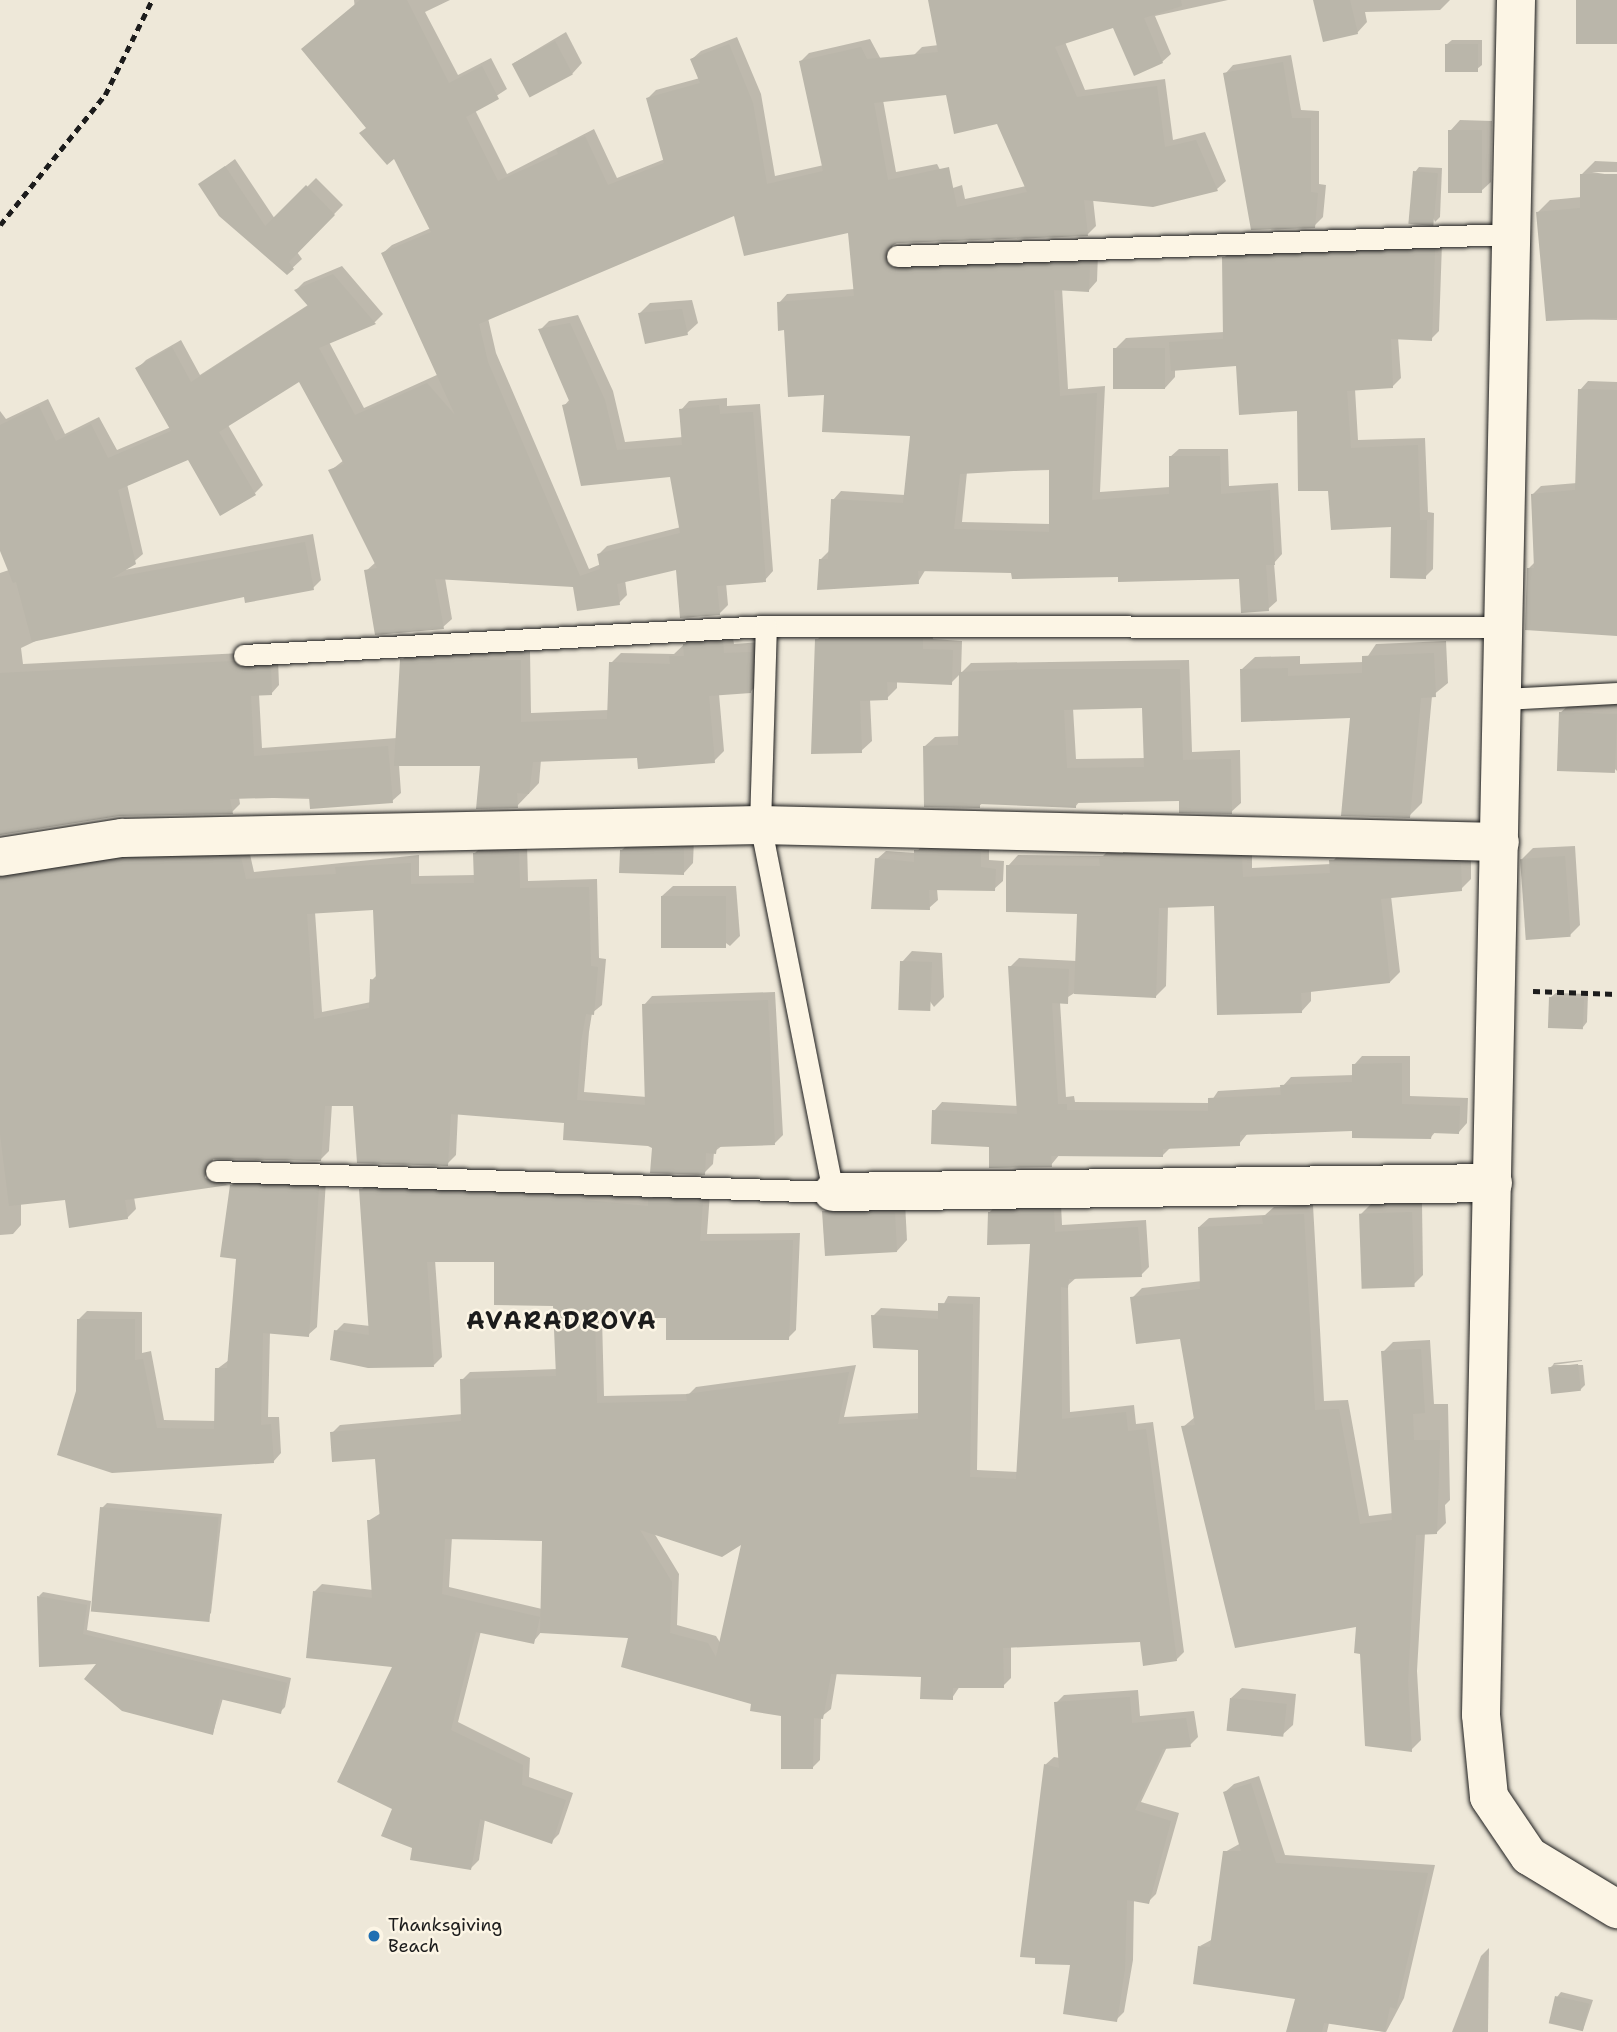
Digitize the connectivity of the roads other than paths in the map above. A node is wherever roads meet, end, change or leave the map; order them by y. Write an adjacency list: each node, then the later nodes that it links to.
1 (1516, 0): 2 (street)
2 (1508, 234): 3 (lane); 5 (street)
3 (897, 256)
4 (766, 626): 5 (lane); 6 (lane); 9 (lane)
5 (1506, 627): 8 (street)
6 (244, 655)
7 (1617, 693): 8 (lane)
8 (1505, 699): 10 (street)
9 (760, 825): 10 (street); 11 (street); 14 (lane)
10 (1500, 842): 13 (street)
11 (0, 857)
12 (216, 1171): 14 (lane)
13 (1493, 1183): 14 (street); 15 (street)
14 (833, 1192)
15 (1617, 1909)

